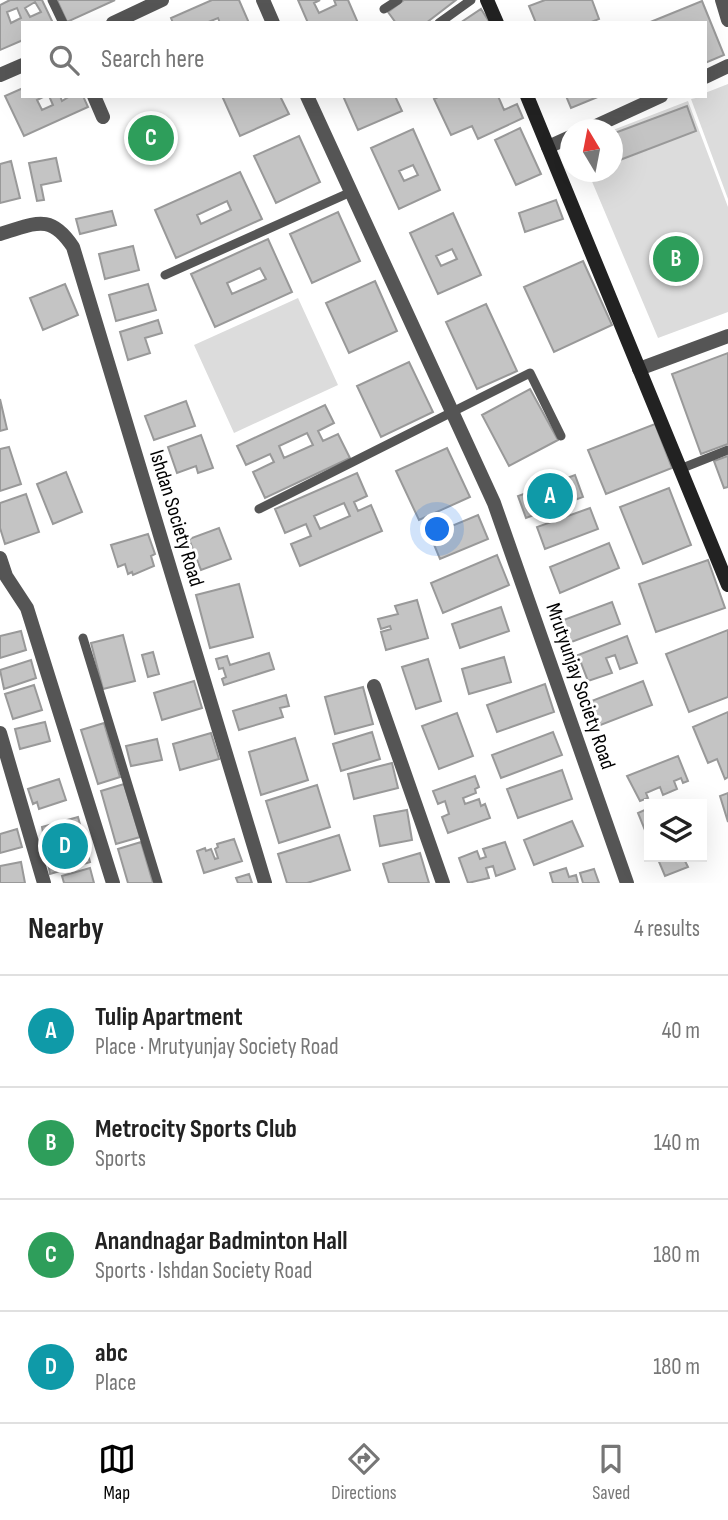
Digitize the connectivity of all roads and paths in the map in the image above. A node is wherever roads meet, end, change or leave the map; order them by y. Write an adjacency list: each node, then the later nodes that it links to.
1 (52, 0): 10 (lane)
2 (162, 0): 11 (street)
3 (263, 0): 12 (street)
4 (398, 0): 8 (lane)
5 (471, 0): 13 (lane)
6 (487, 0): 14 (street)
7 (722, 0): 9 (street)
8 (384, 9)
9 (728, 20)
10 (61, 21)
11 (117, 21)
12 (272, 21)
13 (442, 21)
14 (496, 21)
15 (21, 66): 17 (street)
16 (728, 66): 18 (street)
17 (0, 75)
18 (707, 76)
19 (95, 98): 23 (street)
20 (308, 98): 27 (street, Mrutyunjay Society Road)
21 (528, 98): 26 (street)
22 (658, 98): 24 (street)
23 (103, 117)
24 (611, 119)
25 (560, 142): 26 (street)
26 (548, 147): 31 (street)
27 (351, 192): 29 (lane); 32 (street, Mrutyunjay Society Road)
28 (0, 234): 46 (street, Ishdan Society Road)
29 (165, 275)
30 (728, 336): 31 (street)
31 (639, 369): 35 (street)
32 (452, 411): 33 (lane); 36 (lane); 48 (street, Mrutyunjay Society Road)
33 (561, 436)
34 (728, 450): 35 (lane)
35 (680, 469): 39 (street)
36 (260, 509)
37 (0, 558): 38 (street)
38 (3, 581): 44 (street)
39 (728, 586)
40 (83, 638): 45 (lane)
41 (374, 685): 47 (street)
42 (0, 733): 43 (street)
43 (44, 883)
44 (113, 883)
45 (158, 883)
46 (265, 883)
47 (443, 883)
48 (627, 883)

